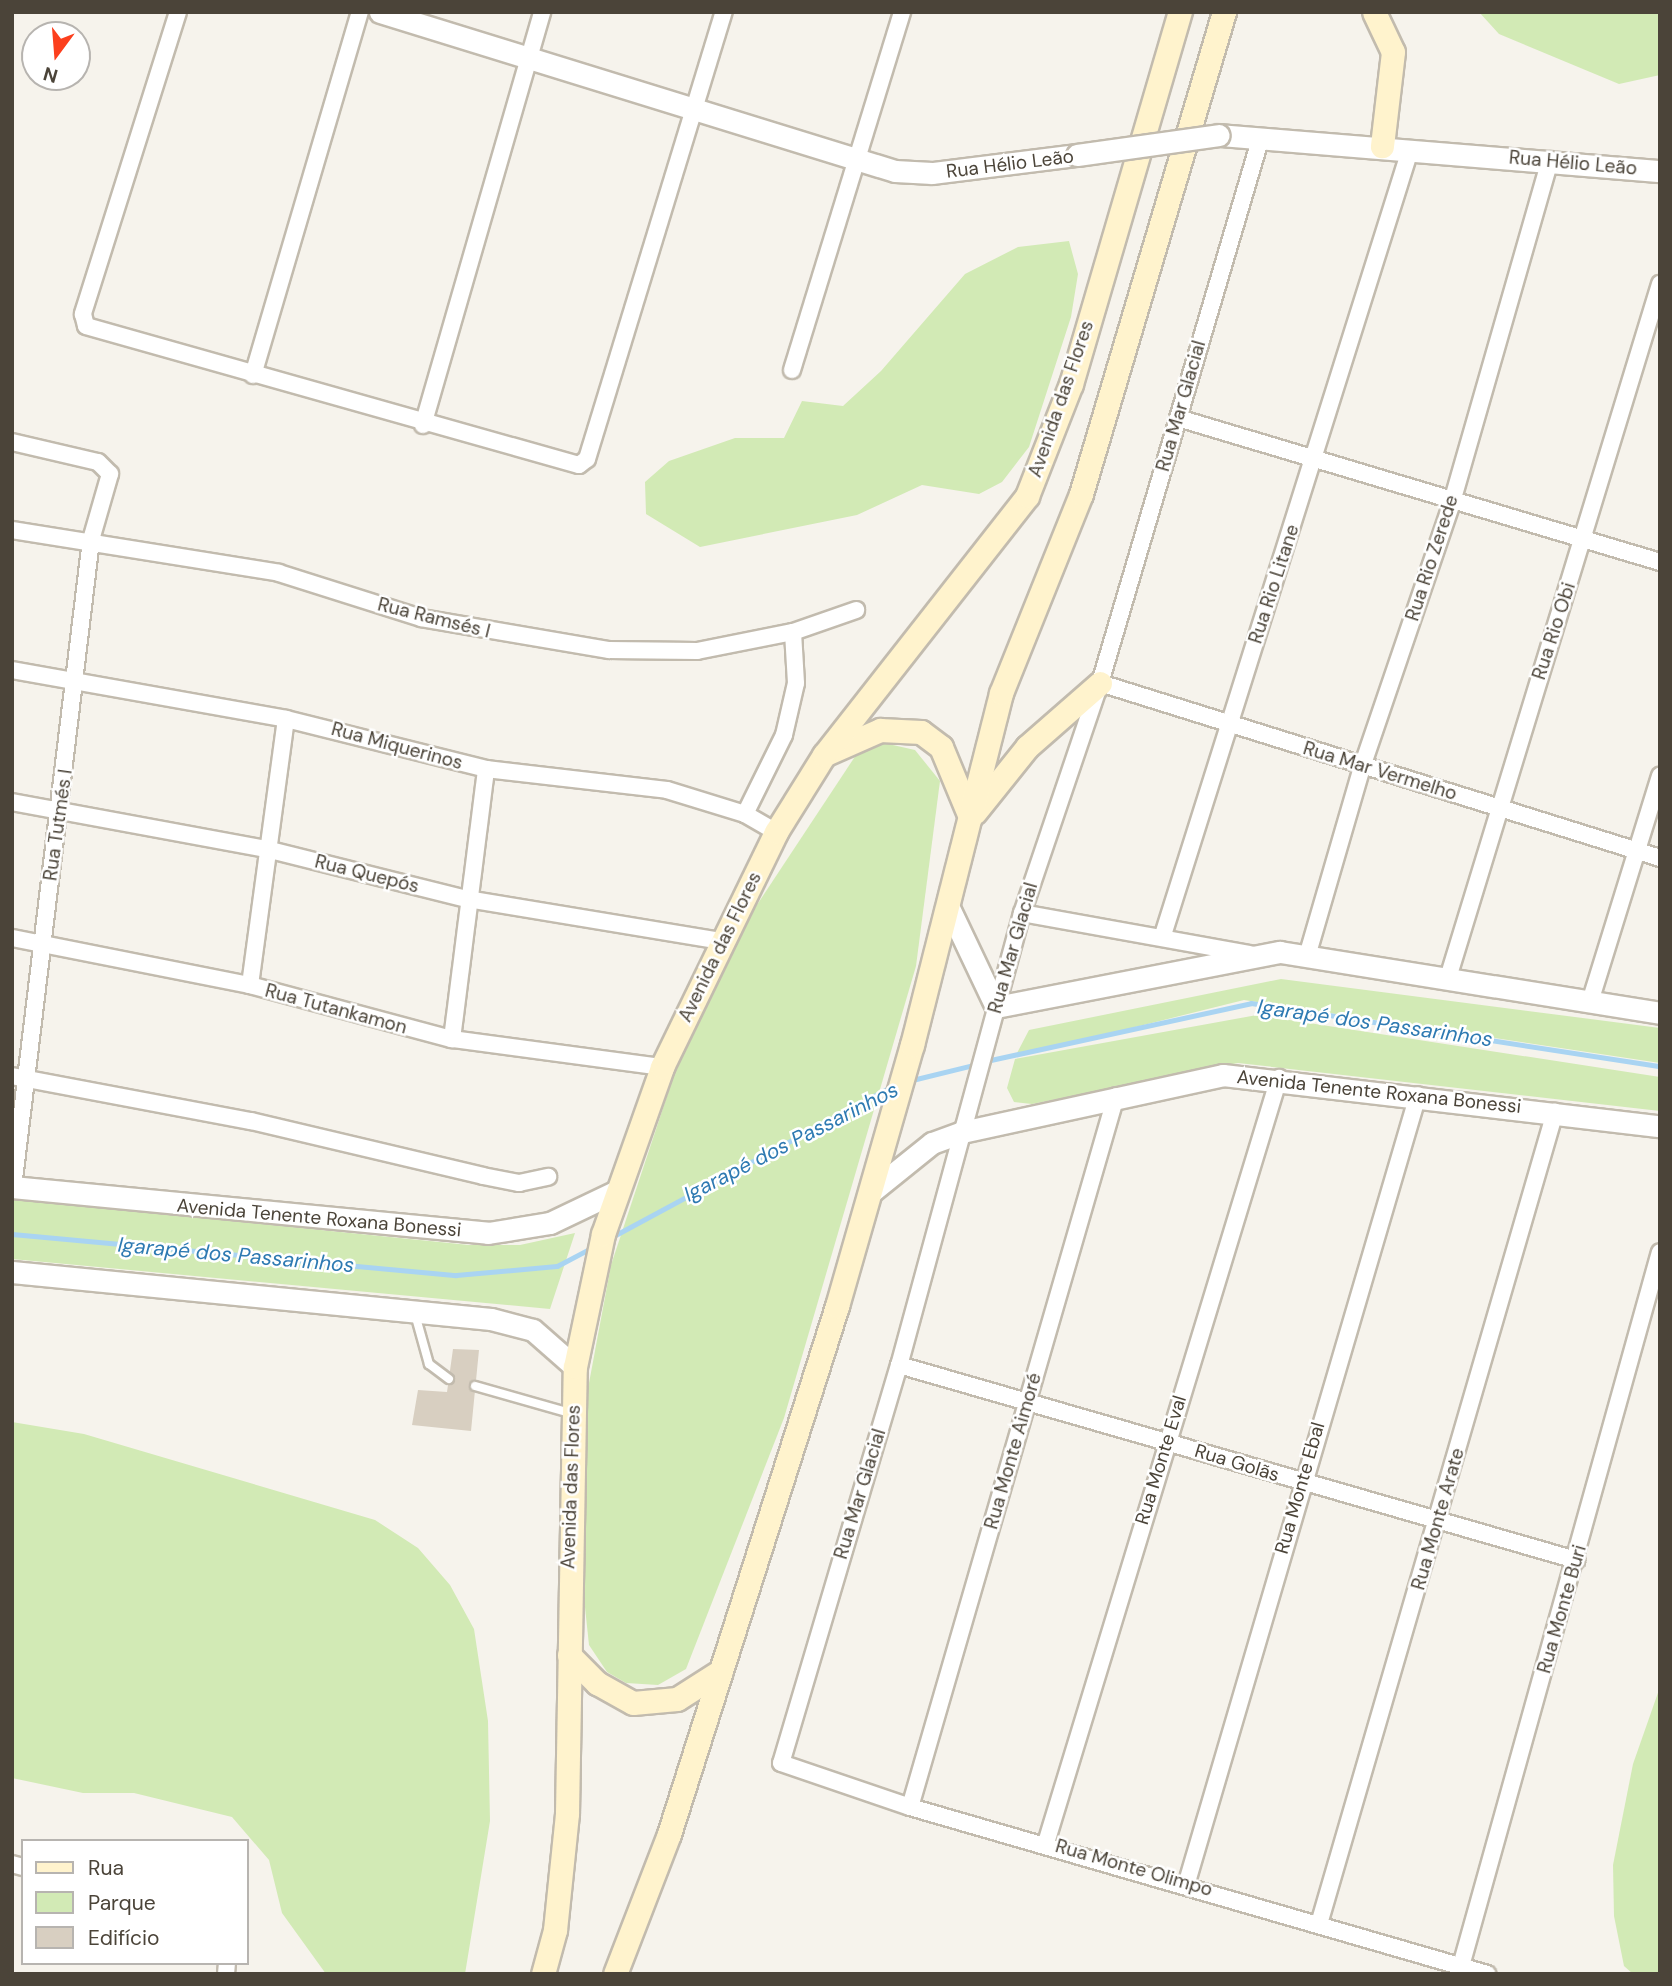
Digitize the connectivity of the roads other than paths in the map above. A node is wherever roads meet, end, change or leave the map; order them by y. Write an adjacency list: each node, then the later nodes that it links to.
1 (178, 12): 20 (street)
2 (360, 12): 20 (street)
3 (380, 12): 10 (street, Rua Hélio Leão)
4 (542, 12): 10 (street)
5 (724, 12): 11 (street)
6 (902, 12): 15 (street)
7 (1180, 12): 37 (main road, Avenida das Flores)
8 (1224, 12): 45 (main road)
9 (1374, 12): 13 (main road)
10 (528, 57): 11 (street, Rua Hélio Leão); 22 (street)
11 (696, 108): 15 (street, Rua Hélio Leão); 22 (street)
12 (1261, 136): 13 (street, Rua Hélio Leão); 15 (street, Rua Hélio Leão, bridge); 21 (street, Rua Mar Glacial)
13 (1382, 146): 14 (street, Rua Hélio Leão)
14 (1410, 150): 16 (street, Rua Hélio Leão); 24 (street, Rua Rio Litane)
15 (859, 160): 19 (street)
16 (1550, 160): 17 (street, Rua Hélio Leão); 25 (street, Rua Rio Zerede)
17 (1660, 171)
18 (1660, 284): 28 (street, Rua Rio Obi)
19 (792, 370)
20 (253, 375): 22 (street)
21 (1178, 418): 24 (street); 34 (street, Rua Mar Glacial)
22 (423, 425)
23 (12, 442): 27 (street, Rua Tutmés I)
24 (1313, 460): 25 (street); 36 (street, Rua Rio Litane)
25 (1452, 502): 28 (street); 38 (street, Rua Rio Zerede)
26 (12, 530): 27 (street, Rua Ramsés I)
27 (91, 540): 31 (street, Rua Ramsés I); 33 (street, Rua Tutmés I)
28 (1584, 540): 29 (street); 42 (street, Rua Rio Obi)
29 (1660, 562)
30 (856, 610): 31 (street, Rua Ramsés I)
31 (793, 632): 44 (street)
32 (12, 670): 33 (street, Rua Miquerinos)
33 (75, 681): 35 (street, Rua Miquerinos); 43 (street, Rua Tutmés I)
34 (1100, 683): 36 (street, Rua Mar Vermelho); 45 (main road); 52 (street, Rua Mar Glacial)
35 (286, 719): 39 (street, Rua Miquerinos); 47 (street)
36 (1229, 724): 38 (street, Rua Mar Vermelho); 53 (street, Rua Rio Litane)
37 (824, 755): 45 (main road); 46 (main road, Avenida das Flores)
38 (1362, 767): 42 (street, Rua Mar Vermelho); 57 (street, Rua Rio Zerede)
39 (486, 769): 44 (street, Rua Miquerinos); 50 (street)
40 (1660, 776): 48 (street)
41 (12, 802): 43 (street, Rua Quepós)
42 (1497, 805): 48 (street, Rua Mar Vermelho); 59 (street, Rua Rio Obi)
43 (62, 811): 47 (street, Rua Quepós); 56 (street, Rua Tutmés I)
44 (745, 814): 46 (street, Rua Miquerinos)
45 (970, 817): 51 (main road)
46 (776, 832): 55 (main road, Avenida das Flores)
47 (266, 849): 50 (street, Rua Quepós); 60 (street)
48 (1635, 850): 49 (street, Rua Mar Vermelho); 61 (street)
49 (1660, 858)
50 (467, 899): 55 (street, Rua Quepós); 64 (street)
51 (949, 908): 62 (street); 76 (main road)
52 (1022, 913): 53 (street); 62 (street, Rua Mar Glacial)
53 (1163, 935): 58 (street)
54 (12, 937): 56 (street, Rua Tutankamon)
55 (722, 941): 65 (main road, Avenida das Flores)
56 (41, 942): 60 (street, Rua Tutankamon); 66 (street, Rua Tutmés I)
57 (1308, 953): 58 (street); 59 (street)
58 (1249, 954): 62 (street)
59 (1448, 978): 61 (street)
60 (250, 985): 64 (street, Rua Tutankamon)
61 (1590, 1002): 63 (street)
62 (996, 1007): 72 (street, Rua Mar Glacial)
63 (1660, 1013)
64 (452, 1039): 65 (street, Rua Tutankamon)
65 (662, 1067): 75 (main road, Avenida das Flores)
66 (19, 1077): 73 (street); 74 (street, Rua Tutmés I)
67 (1279, 1078): 68 (street, Avenida Tenente Roxana Bonessi); 69 (street, Avenida Tenente Roxana Bonessi); 86 (street, Rua Monte Eval)
68 (1418, 1095): 70 (street, Avenida Tenente Roxana Bonessi); 87 (street, Rua Monte Ebal)
69 (1116, 1096): 72 (street, Avenida Tenente Roxana Bonessi); 84 (street, Rua Monte Aimoré)
70 (1555, 1112): 71 (street, Avenida Tenente Roxana Bonessi); 88 (street, Rua Monte Arate)
71 (1660, 1126)
72 (962, 1132): 76 (street, Avenida Tenente Roxana Bonessi); 80 (street, Rua Mar Glacial)
73 (548, 1177)
74 (12, 1187): 75 (street, Avenida Tenente Roxana Bonessi)
75 (619, 1189): 81 (main road, Avenida das Flores)
76 (871, 1192): 91 (main road)
77 (1660, 1252): 89 (street, Rua Monte Buri)
78 (12, 1272): 79 (street)
79 (414, 1311): 81 (street); 82 (lane)
80 (900, 1365): 84 (street, Rua Golãs); 92 (street, Rua Mar Glacial)
81 (575, 1367): 85 (main road, Avenida das Flores)
82 (449, 1379)
83 (475, 1386): 85 (lane)
84 (1027, 1403): 86 (street, Rua Golãs); 93 (street, Rua Monte Aimoré)
85 (573, 1413): 90 (main road, Avenida das Flores)
86 (1166, 1442): 87 (street, Rua Golãs); 94 (street, Rua Monte Eval)
87 (1301, 1483): 88 (street, Rua Golãs); 95 (street, Rua Monte Ebal)
88 (1438, 1521): 89 (street, Rua Golãs); 96 (street, Rua Monte Arate)
89 (1576, 1560): 97 (street, Rua Monte Buri)
90 (569, 1655): 91 (main road); 98 (main road, Avenida das Flores)
91 (721, 1671): 99 (main road)
92 (781, 1763): 93 (street, Rua Monte Olimpo)
93 (910, 1807): 94 (street, Rua Monte Olimpo)
94 (1046, 1843): 95 (street, Rua Monte Olimpo)
95 (1187, 1882): 96 (street, Rua Monte Olimpo)
96 (1319, 1924): 97 (street, Rua Monte Olimpo)
97 (1461, 1966): 100 (street, Rua Monte Olimpo)
98 (543, 1974)
99 (615, 1974)
100 (1488, 1974)

